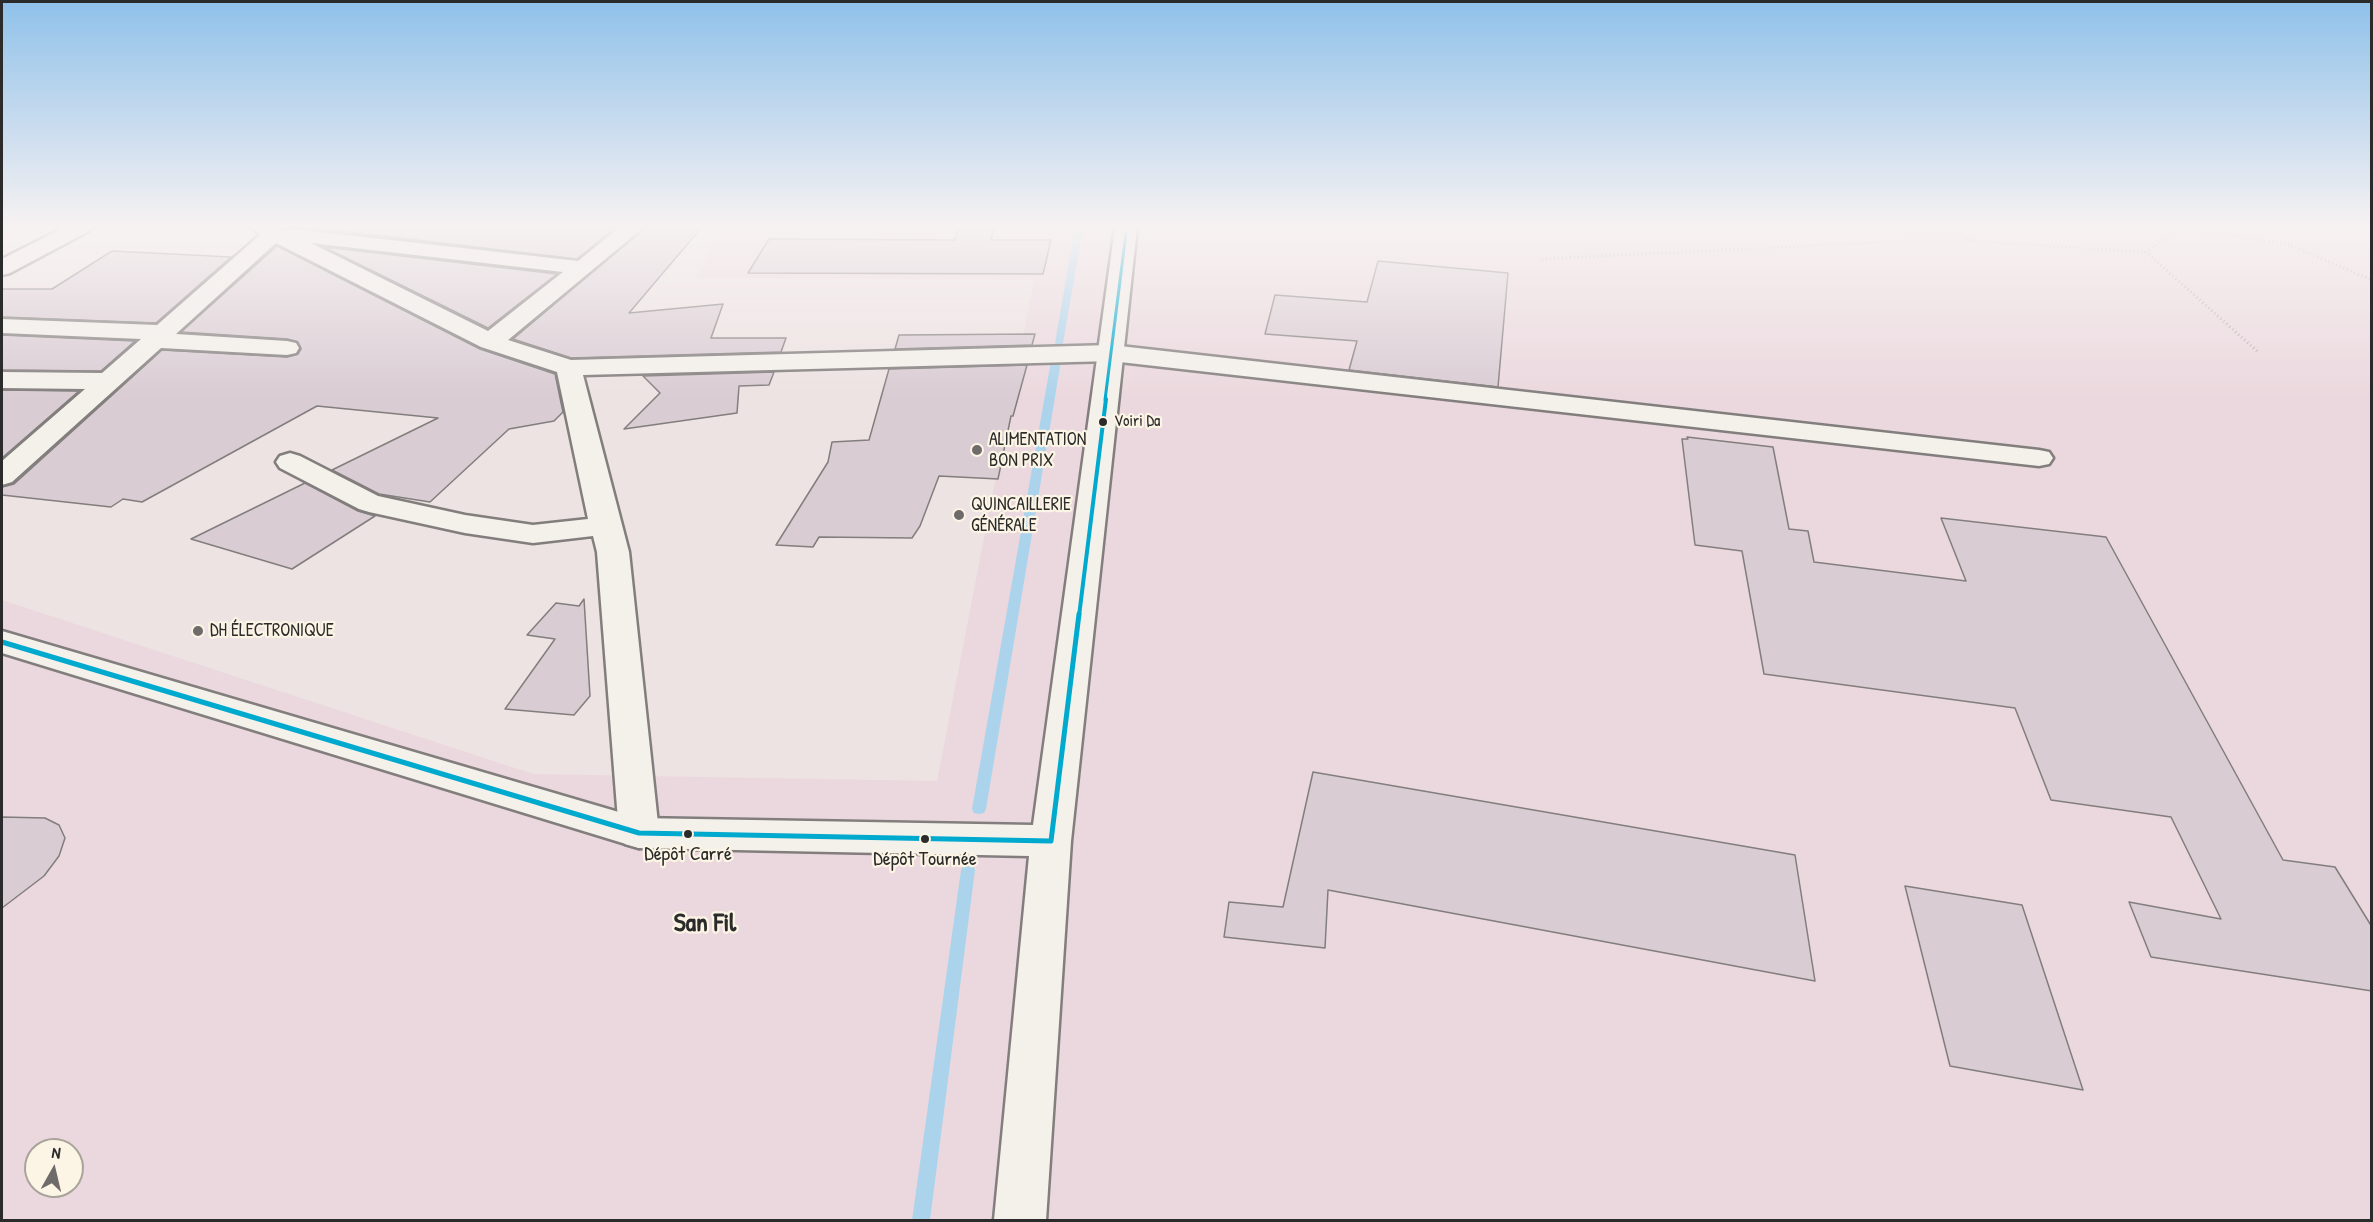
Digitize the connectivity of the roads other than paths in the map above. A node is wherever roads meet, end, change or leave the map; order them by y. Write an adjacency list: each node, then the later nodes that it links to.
1 (213, 284): 6 (street)
2 (374, 284): 7 (street)
3 (563, 284): 7 (street)
4 (1119, 284): 9 (street)
5 (2, 326): 6 (street)
6 (158, 337): 8 (street); 12 (street)
7 (490, 342): 10 (street)
8 (288, 348)
9 (1111, 353): 10 (street); 13 (street); 19 (street)
10 (568, 368): 16 (street)
11 (2, 380): 12 (street)
12 (110, 381): 15 (street)
13 (2038, 458)
14 (290, 462): 16 (street)
15 (2, 476)
16 (605, 526): 18 (street)
17 (2, 642): 18 (street)
18 (639, 833): 19 (street)
19 (1051, 841): 20 (street)
20 (1020, 1221)

